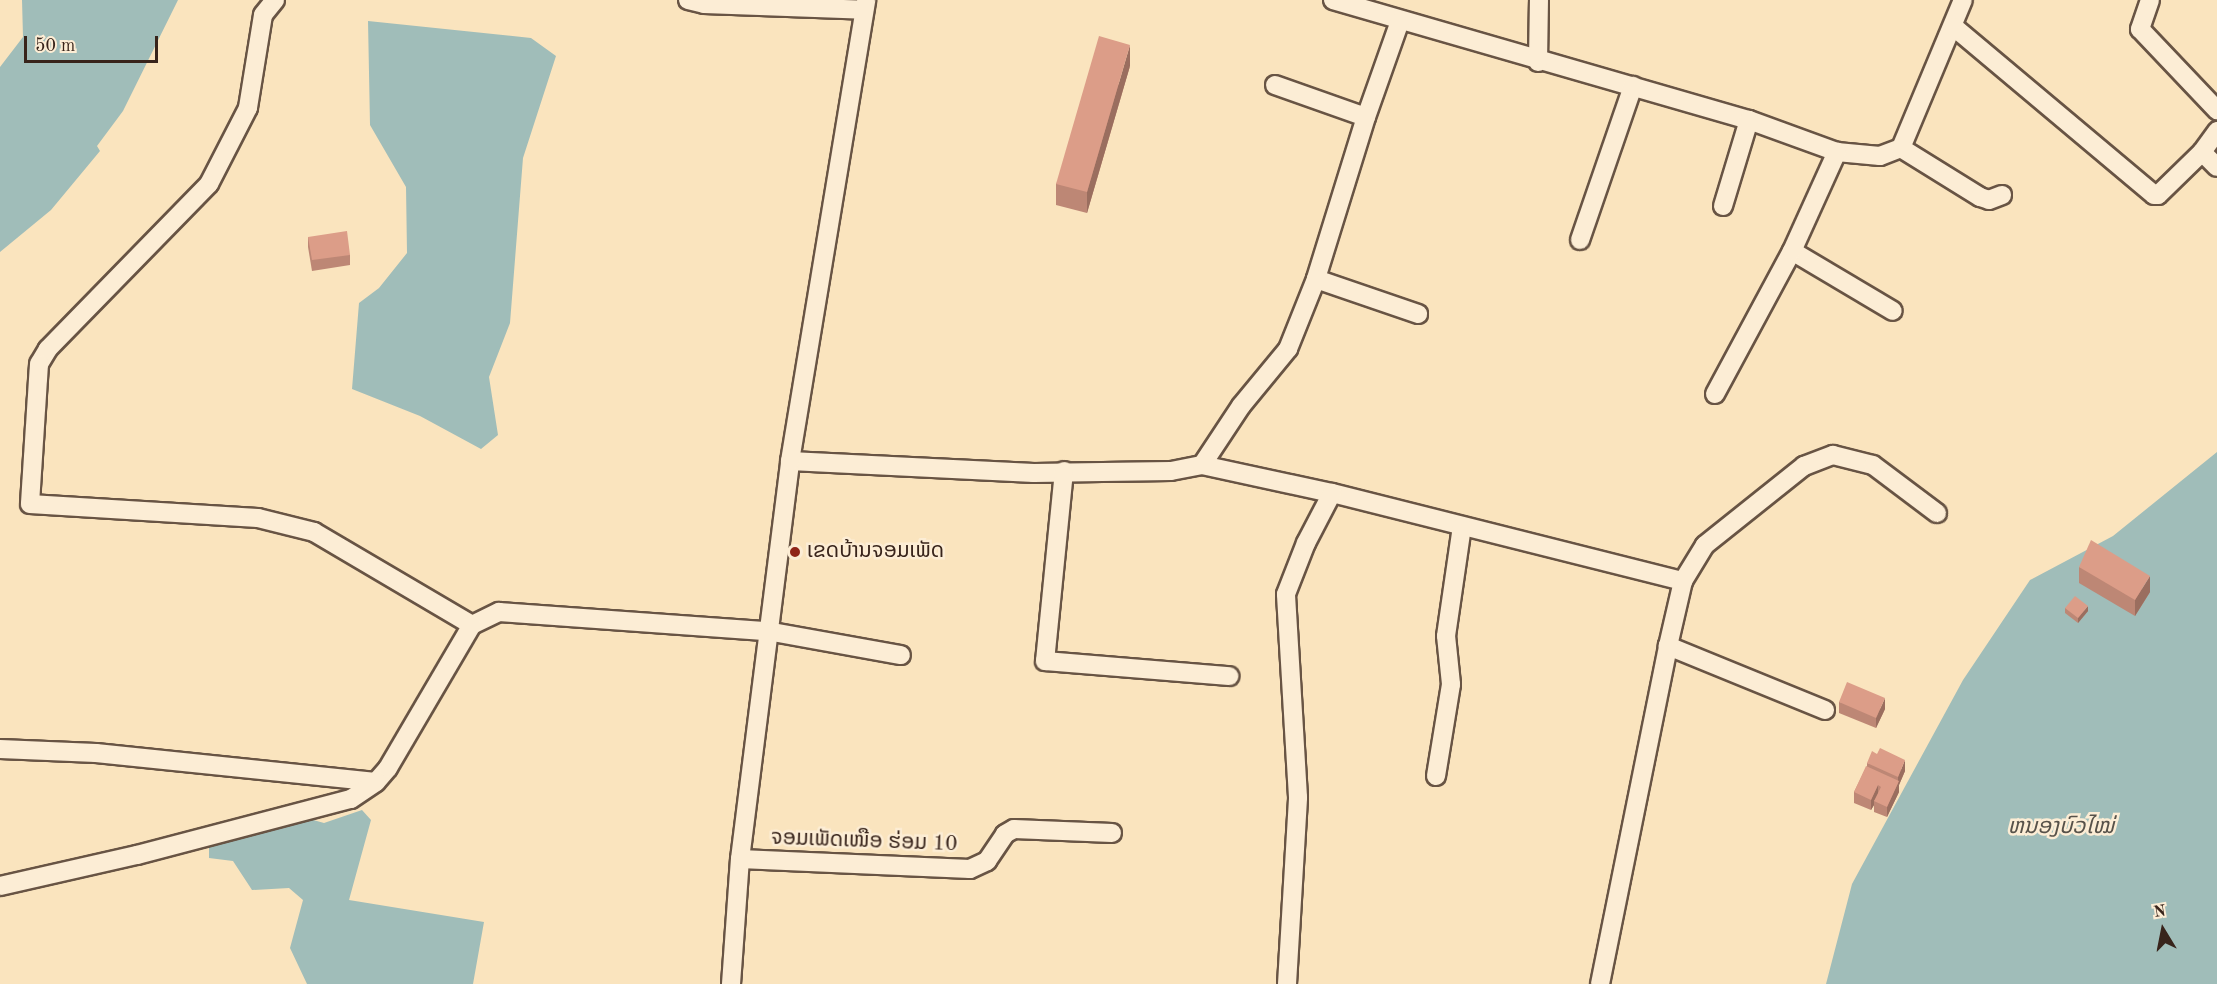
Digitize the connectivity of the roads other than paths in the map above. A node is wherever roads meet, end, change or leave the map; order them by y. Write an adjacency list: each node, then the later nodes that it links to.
1 (275, 0): 36 (street)
2 (688, 0): 7 (street)
3 (1334, 0): 8 (street)
4 (1539, 0): 10 (street)
5 (1963, 0): 9 (street)
6 (2150, 0): 13 (street)
7 (865, 5): 29 (street)
8 (1400, 21): 10 (street); 14 (street)
9 (1954, 27): 17 (street); 19 (street)
10 (1538, 62): 12 (street)
11 (1275, 85): 14 (street)
12 (1633, 86): 15 (street); 23 (street)
13 (2217, 110)
14 (1366, 117): 25 (street)
15 (1749, 120): 18 (street); 22 (street)
16 (2217, 131): 19 (street)
17 (1901, 148): 18 (street); 21 (street)
18 (1837, 152): 24 (street)
19 (2202, 152): 20 (street)
20 (2217, 167)
21 (2002, 195)
22 (1724, 206)
23 (1580, 240)
24 (1792, 251): 26 (street); 28 (street)
25 (1316, 279): 27 (street); 30 (street)
26 (1893, 311)
27 (1418, 314)
28 (1715, 394)
29 (790, 461): 31 (street); 37 (street)
30 (1202, 465): 31 (street); 32 (street)
31 (1064, 471): 40 (street)
32 (1332, 493): 34 (street); 49 (street)
33 (1937, 513): 35 (street)
34 (1462, 526): 35 (street); 43 (street)
35 (1683, 581): 38 (street)
36 (472, 625): 37 (street); 44 (street)
37 (767, 631): 39 (street); 46 (street)
38 (1668, 646): 41 (street); 50 (street)
39 (901, 656)
40 (1229, 676)
41 (1825, 710)
42 (0, 749): 44 (street)
43 (1436, 776)
44 (376, 782): 47 (street)
45 (1112, 833): 46 (street, ຈອມເພັດເໜືອ ຮ່ອມ 10)
46 (740, 859): 48 (street)
47 (0, 886)
48 (731, 984)
49 (1287, 984)
50 (1600, 984)

